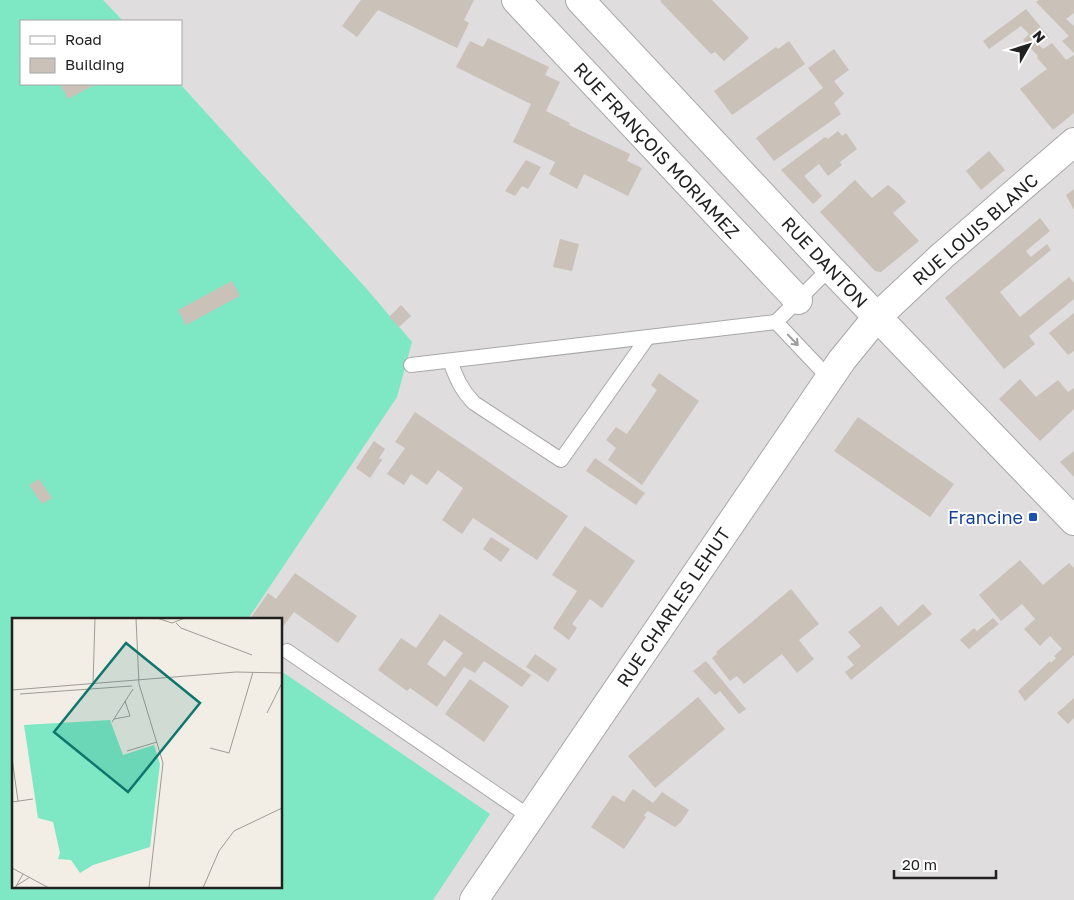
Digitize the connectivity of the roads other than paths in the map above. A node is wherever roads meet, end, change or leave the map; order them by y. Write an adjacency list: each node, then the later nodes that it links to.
1 (516, 0): 5 (street, RUE FRANÇOIS MORIAMEZ)
2 (583, 1): 4 (street, RUE DANTON)
3 (1074, 142): 6 (street, RUE LOUIS BLANC)
4 (830, 268): 5 (lane); 6 (street, RUE DANTON)
5 (798, 300): 7 (lane)
6 (877, 317): 11 (street, RUE CHARLES LEHUT); 12 (street, RUE DANTON)
7 (776, 322): 8 (lane); 11 (lane, one-way to 11)
8 (648, 337): 9 (lane); 9 (lane)
9 (450, 361): 10 (lane)
10 (411, 365)
11 (829, 378): 14 (street, RUE CHARLES LEHUT)
12 (1074, 521)
13 (287, 651): 14 (lane)
14 (530, 817): 15 (street, RUE CHARLES LEHUT)
15 (474, 900)

